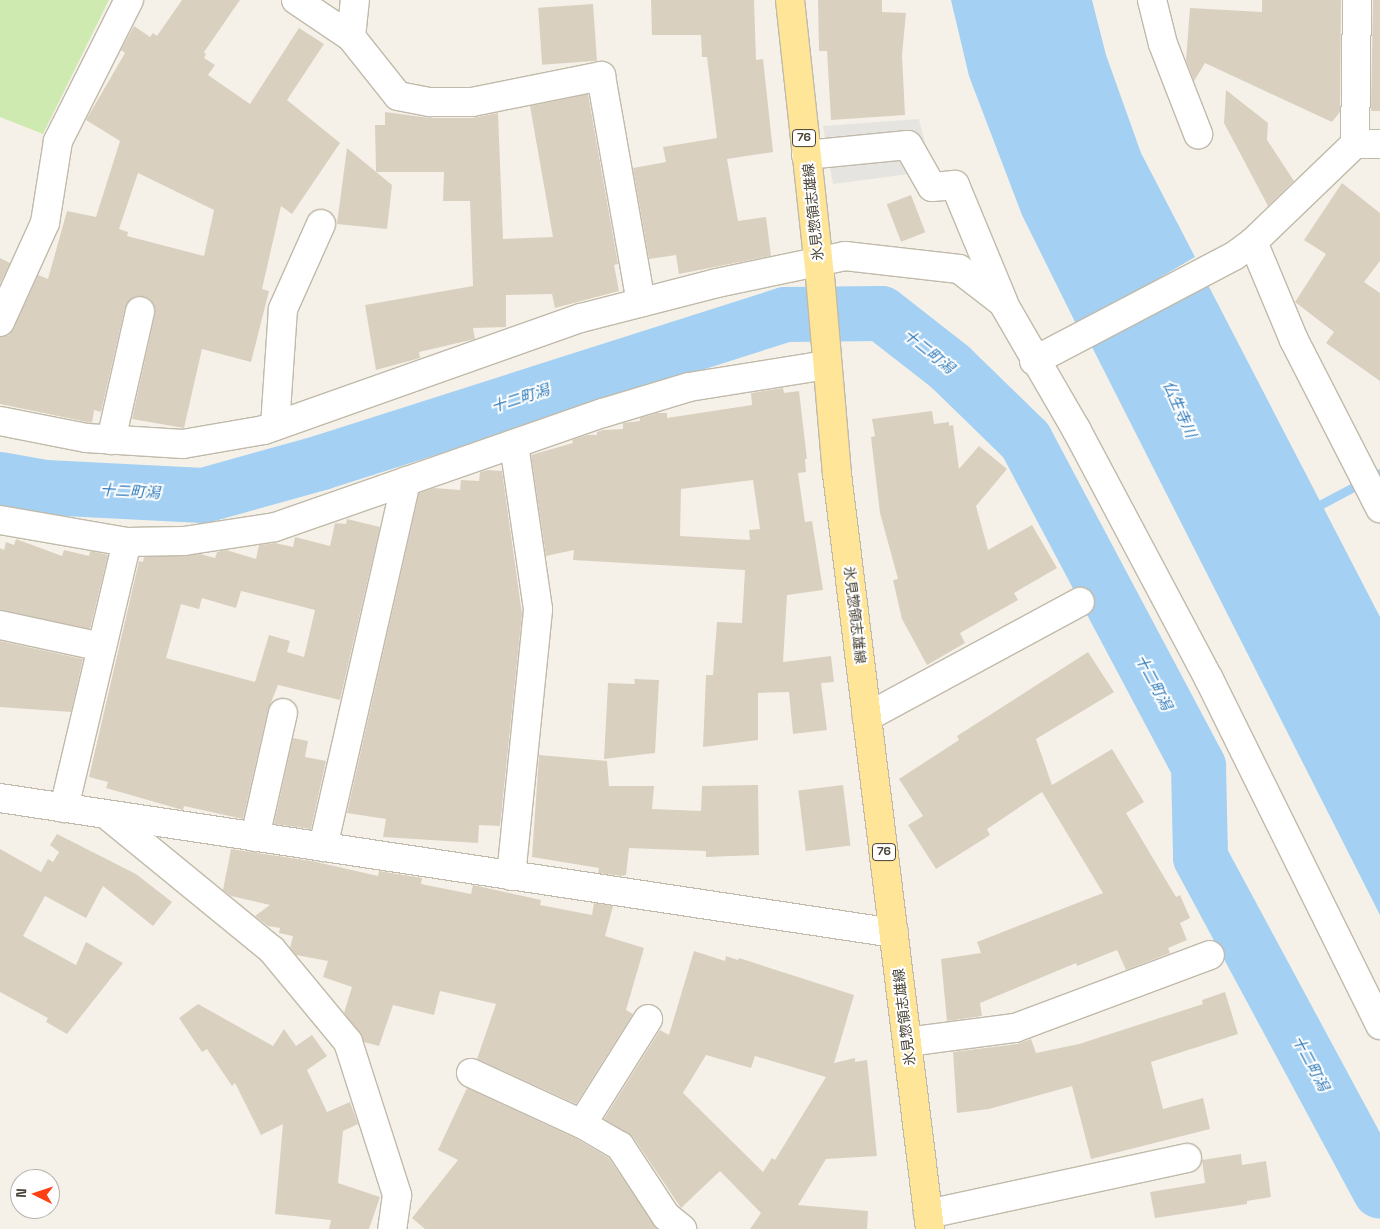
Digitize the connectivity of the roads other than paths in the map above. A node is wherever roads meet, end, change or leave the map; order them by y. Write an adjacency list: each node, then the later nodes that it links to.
1 (129, 0): 17 (street)
2 (296, 0): 7 (street)
3 (355, 0): 7 (street)
4 (790, 0): 10 (main road, 氷見惣領志雄線 / 76)
5 (1152, 0): 8 (street)
6 (1357, 0): 9 (street)
7 (351, 37): 14 (street)
8 (1198, 134)
9 (1367, 144): 12 (street)
10 (806, 155): 13 (main road, 氷見惣領志雄線 / 76); 15 (street)
11 (321, 224): 21 (street)
12 (1244, 249): 19 (street); 25 (street)
13 (819, 270): 14 (street); 15 (street); 18 (main road, 氷見惣領志雄線 / 76)
14 (641, 303): 21 (street)
15 (1003, 303): 19 (street)
16 (140, 311): 22 (street)
17 (0, 322)
18 (826, 360): 23 (street); 32 (main road, 氷見惣領志雄線 / 76)
19 (1034, 361): 42 (street)
20 (0, 421): 22 (street)
21 (275, 426): 22 (street)
22 (111, 440)
23 (514, 444): 24 (street); 38 (street)
24 (406, 482): 27 (street); 37 (street)
25 (1380, 508)
26 (0, 520): 27 (street)
27 (127, 542): 30 (street)
28 (1080, 602): 32 (street)
29 (0, 625): 30 (street)
30 (102, 647): 34 (street)
31 (283, 713): 36 (street)
32 (867, 718): 39 (main road, 氷見惣領志雄線 / 76)
33 (0, 798): 34 (street)
34 (64, 808): 35 (street)
35 (107, 815): 36 (street); 48 (street)
36 (255, 837): 37 (street)
37 (323, 848): 38 (street)
38 (511, 876): 39 (street)
39 (894, 933): 43 (main road, 氷見惣領志雄線 / 76)
40 (1210, 955): 43 (street)
41 (648, 1018): 45 (street)
42 (1380, 1024)
43 (907, 1042): 47 (main road, 氷見惣領志雄線 / 76)
44 (471, 1072): 45 (street)
45 (582, 1124): 49 (street)
46 (1187, 1158): 47 (street)
47 (929, 1222)
48 (392, 1229)
49 (682, 1229)

